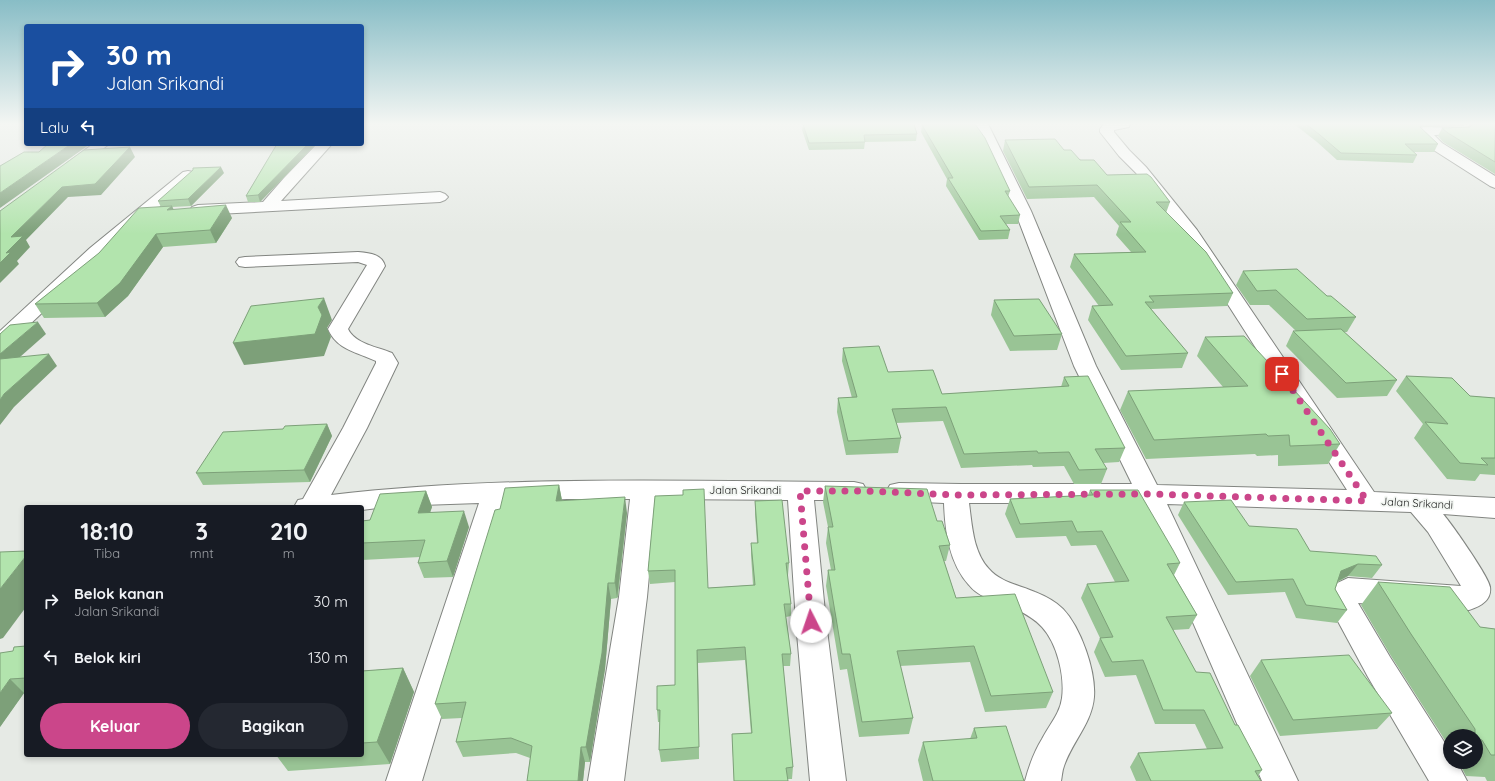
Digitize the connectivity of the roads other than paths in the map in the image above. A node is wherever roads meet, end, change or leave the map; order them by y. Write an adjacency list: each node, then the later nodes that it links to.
1 (80, 160): 7 (street)
2 (309, 160): 10 (street)
3 (999, 160): 17 (street)
4 (1131, 160): 19 (street)
5 (1460, 160): 8 (street)
6 (188, 175): 11 (street)
7 (57, 177)
8 (1495, 183)
9 (440, 197): 10 (street)
10 (268, 206): 11 (street)
11 (139, 215): 13 (street)
12 (245, 262): 21 (street)
13 (0, 342)
14 (644, 490): 15 (street, Jalan Srikandi); 16 (street, Jalan Srikandi); 25 (street)
15 (800, 491): 18 (street, Jalan Srikandi); 26 (street)
16 (495, 493): 22 (street, Jalan Srikandi); 24 (street)
17 (1149, 494): 18 (street, Jalan Srikandi); 19 (street, Jalan Srikandi); 28 (street)
18 (956, 495): 27 (street)
19 (1367, 501): 20 (street, Jalan Srikandi)
20 (1418, 503): 23 (street, Jalan Srikandi); 29 (street)
21 (311, 505)
22 (327, 505)
23 (1495, 508)
24 (404, 781)
25 (606, 781)
26 (828, 781)
27 (1043, 781)
28 (1280, 781)
29 (1449, 781)

